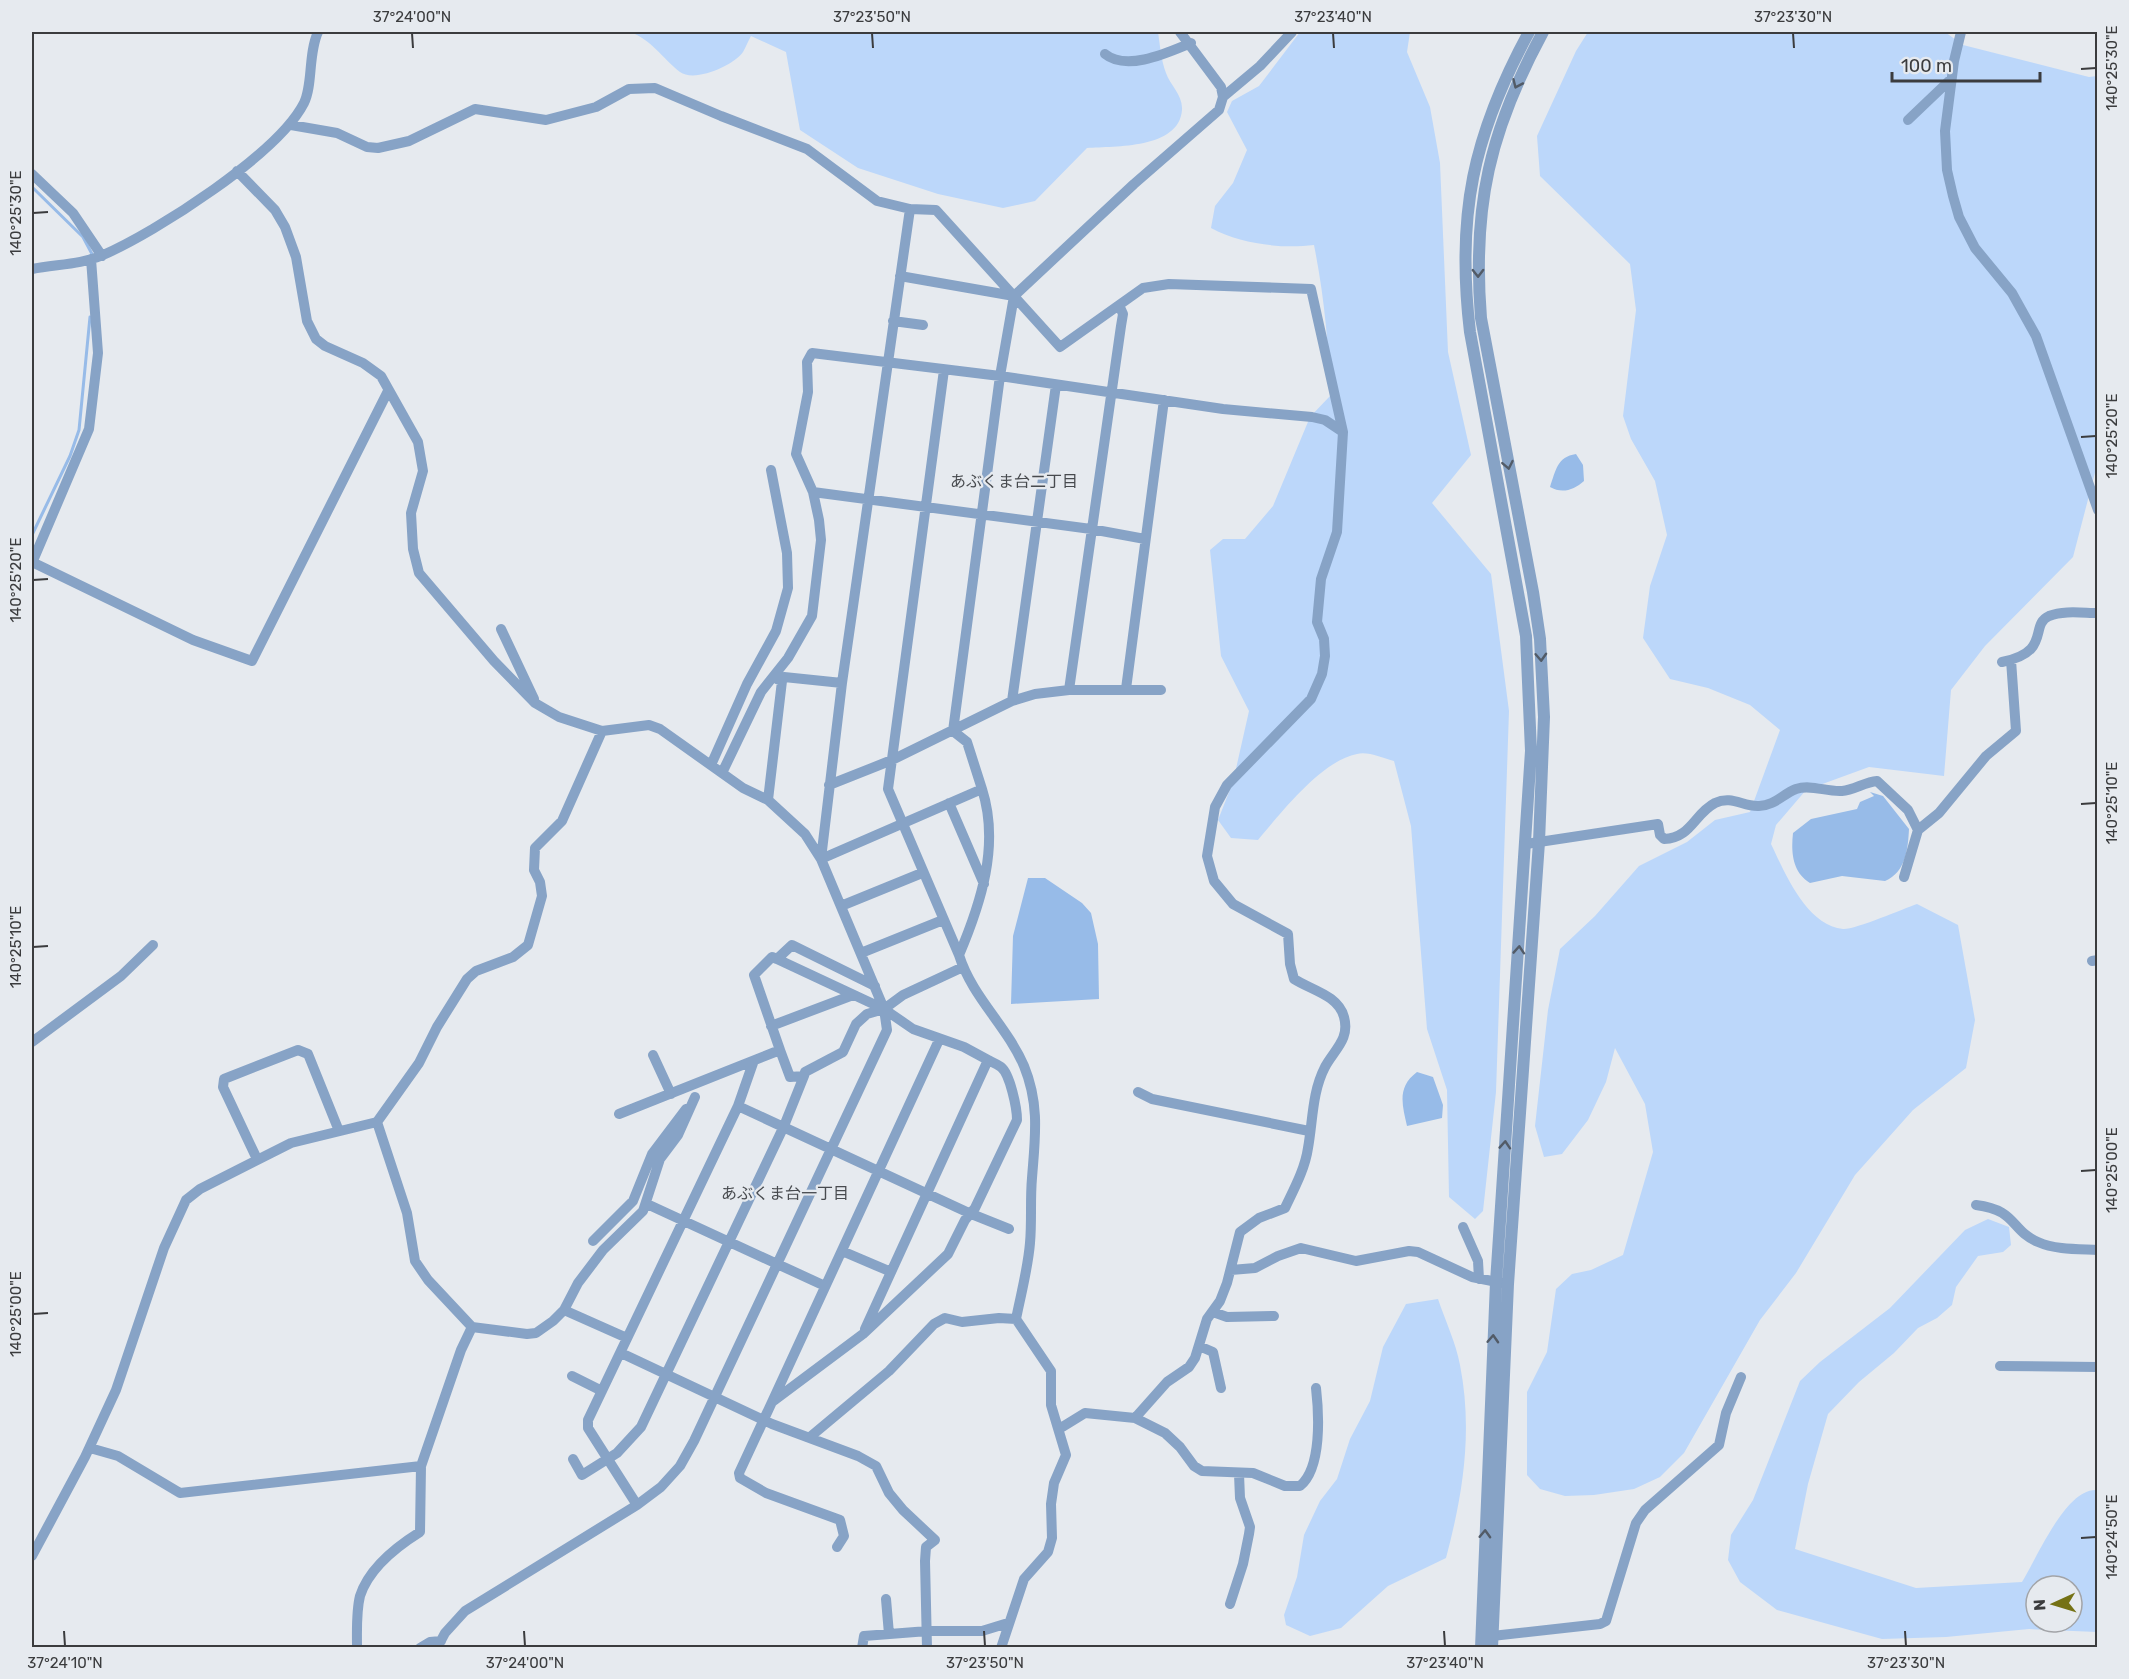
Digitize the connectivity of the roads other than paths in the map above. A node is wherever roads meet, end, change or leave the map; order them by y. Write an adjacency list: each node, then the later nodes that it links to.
1 (318, 32): 12 (street)
2 (1180, 32): 7 (street)
3 (1292, 32): 10 (street)
4 (1529, 32): 62 (street)
5 (1543, 32): 61 (street, one-way to 61)
6 (1961, 32): 9 (street)
7 (1191, 43): 8 (street); 10 (street)
8 (1105, 54)
9 (1951, 78): 11 (street); 35 (street)
10 (1223, 97): 19 (street)
11 (1908, 120)
12 (291, 125): 13 (street); 15 (street)
13 (237, 171): 16 (street); 27 (street)
14 (32, 174): 16 (street)
15 (909, 209): 18 (street); 19 (street)
16 (96, 257): 17 (street); 40 (street)
17 (32, 269)
18 (900, 276): 19 (street); 21 (street)
19 (1014, 296): 20 (street); 25 (street)
20 (1119, 305): 28 (street); 30 (street)
21 (893, 321): 22 (street); 23 (street)
22 (923, 325)
23 (887, 362): 24 (street); 32 (street); 33 (street)
24 (945, 370): 25 (street); 34 (street)
25 (1000, 376): 26 (street); 36 (street)
26 (1056, 385): 28 (street); 37 (street)
27 (388, 391): 40 (street); 49 (street)
28 (1112, 392): 29 (street); 38 (street)
29 (1164, 400): 30 (street); 39 (street)
30 (1343, 432): 92 (street)
31 (771, 470): 53 (street)
32 (813, 492): 33 (street); 43 (street)
33 (868, 500): 34 (street); 44 (street)
34 (927, 508): 36 (street); 52 (street)
35 (2097, 510)
36 (981, 515): 37 (street); 51 (street)
37 (1036, 521): 38 (street); 48 (street)
38 (1091, 528): 39 (street); 46 (street)
39 (1145, 538): 45 (street)
40 (32, 562)
41 (2097, 613): 60 (street)
42 (501, 629): 49 (street)
43 (778, 679): 44 (street); 54 (street); 57 (street)
44 (842, 683): 55 (street)
45 (1126, 689): 46 (street); 47 (street)
46 (1069, 690): 48 (street)
47 (1161, 690)
48 (1012, 701): 51 (street)
49 (535, 702): 50 (street)
50 (602, 731): 53 (street); 89 (street)
51 (953, 731): 52 (street); 56 (street)
52 (892, 760): 55 (street); 59 (street)
53 (711, 765): 54 (street)
54 (722, 773): 57 (street)
55 (829, 784): 63 (street)
56 (982, 789): 58 (street); 66 (street)
57 (768, 800): 63 (street)
58 (949, 803): 59 (street); 66 (street)
59 (902, 824): 63 (street); 64 (street)
60 (1918, 830): 61 (street); 65 (street)
61 (1539, 842): 62 (street); 112 (street)
62 (1526, 844): 111 (street, one-way to 62)
63 (820, 859): 67 (street)
64 (922, 873): 67 (street); 68 (street)
65 (1904, 877)
66 (984, 885): 71 (street)
67 (841, 906): 70 (street)
68 (943, 920): 70 (street); 71 (street)
69 (153, 945): 79 (street)
70 (861, 953): 74 (street)
71 (959, 956): 73 (street)
72 (777, 959): 74 (street); 75 (street); 77 (street)
73 (963, 967): 76 (street); 117 (street)
74 (875, 986): 76 (street)
75 (853, 995): 76 (street); 77 (street)
76 (884, 1009): 78 (street); 84 (street); 93 (street)
77 (771, 1026): 80 (street)
78 (939, 1040): 82 (street); 95 (street)
79 (32, 1042)
80 (780, 1050): 83 (street); 84 (street)
81 (654, 1055): 86 (street)
82 (988, 1060): 96 (street); 99 (street)
83 (753, 1063): 86 (street); 87 (street)
84 (804, 1076): 90 (street)
85 (1138, 1092): 92 (street)
86 (671, 1094): 88 (street)
87 (738, 1106): 90 (street); 100 (street)
88 (619, 1114)
89 (377, 1122): 91 (street); 118 (street)
90 (784, 1126): 93 (street); 104 (street)
91 (339, 1131): 94 (street); 94 (street)
92 (1310, 1131): 108 (street)
93 (831, 1149): 95 (street); 107 (street)
94 (257, 1159): 137 (street)
95 (879, 1171): 96 (street); 106 (street)
96 (927, 1192): 99 (street); 109 (street)
97 (647, 1204): 100 (street); 103 (street); 114 (street)
98 (1976, 1205): 105 (street)
99 (969, 1214): 102 (street); 119 (street)
100 (683, 1219): 104 (street); 120 (street)
101 (1463, 1227): 110 (street)
102 (1009, 1228)
103 (593, 1241)
104 (729, 1241): 107 (street); 125 (street)
105 (2097, 1250)
106 (842, 1251): 109 (street); 113 (street)
107 (777, 1264): 113 (street); 131 (street)
108 (1231, 1270): 110 (street); 115 (street)
109 (890, 1271): 119 (street)
110 (1479, 1279): 111 (street)
111 (1496, 1281): 112 (street); 157 (street, one-way to 111)
112 (1508, 1284): 150 (street)
113 (825, 1286): 132 (street)
114 (564, 1310): 118 (street); 120 (street)
115 (1213, 1312): 116 (street); 121 (street)
116 (1274, 1316)
117 (1016, 1319): 135 (street); 136 (street)
118 (472, 1327): 140 (street)
119 (863, 1334): 132 (street)
120 (627, 1338): 122 (street)
121 (1199, 1346): 128 (street); 133 (street)
122 (621, 1353): 125 (street); 130 (street)
123 (2000, 1366): 124 (street)
124 (2097, 1367)
125 (667, 1375): 131 (street); 138 (street)
126 (572, 1376): 130 (street)
127 (1741, 1377): 150 (street)
128 (1221, 1388)
129 (1316, 1388): 141 (street)
130 (602, 1391): 138 (street)
131 (715, 1398): 134 (street); 142 (street)
132 (772, 1402): 134 (street)
133 (1135, 1418): 135 (street); 141 (street)
134 (763, 1420): 136 (street); 143 (street)
135 (1059, 1429): 147 (street)
136 (810, 1437): 148 (street)
137 (90, 1448): 140 (street); 144 (street)
138 (609, 1458): 139 (street); 142 (street)
139 (573, 1460)
140 (421, 1466): 152 (street)
141 (1239, 1474): 146 (street)
142 (637, 1505): 151 (street)
143 (837, 1547)
144 (32, 1556)
145 (886, 1599): 149 (street)
146 (1230, 1604)
147 (1008, 1623): 148 (street); 156 (street)
148 (928, 1631): 149 (street); 155 (street)
149 (889, 1634): 154 (street)
150 (1492, 1642)
151 (439, 1644): 153 (street)
152 (357, 1647)
153 (420, 1647)
154 (862, 1647)
155 (927, 1647)
156 (1001, 1647)
157 (1481, 1647)

